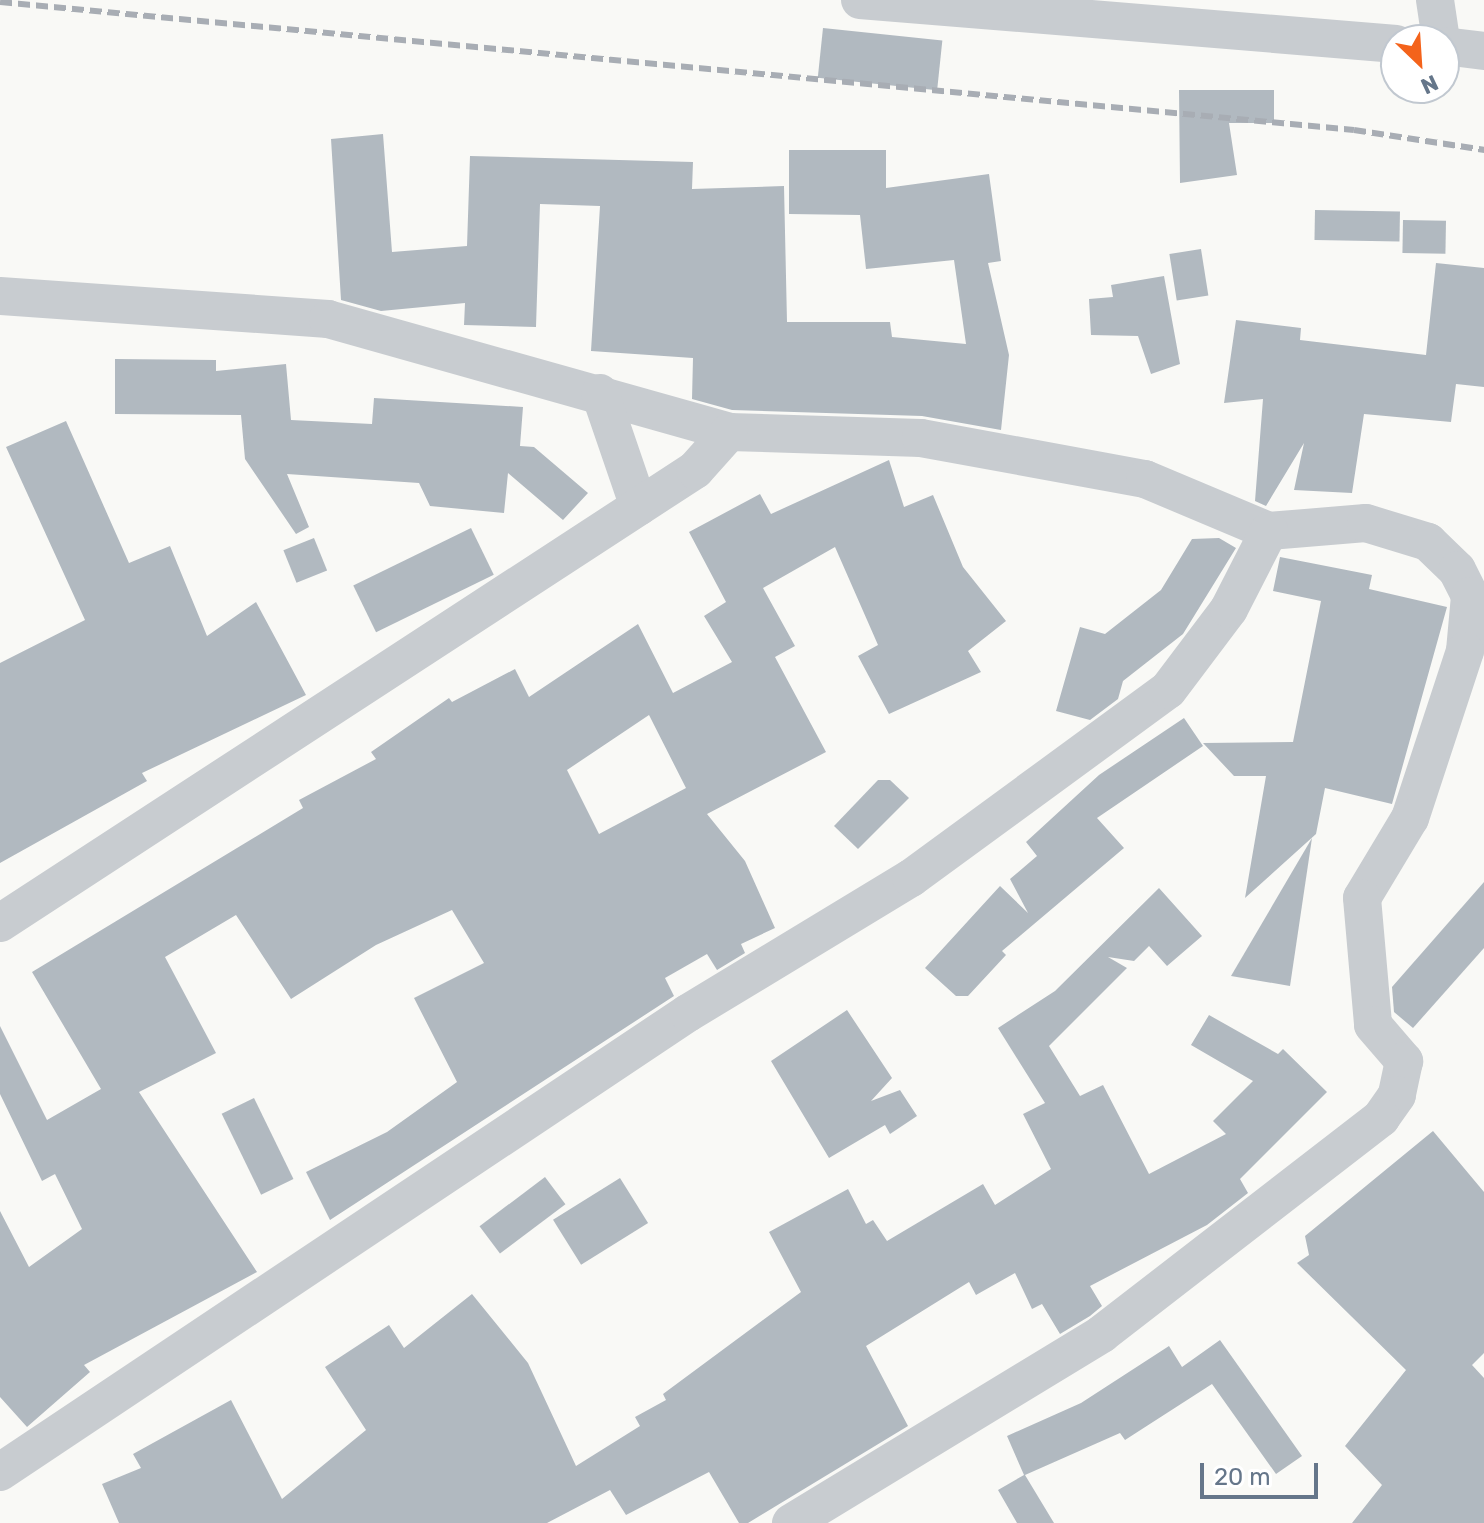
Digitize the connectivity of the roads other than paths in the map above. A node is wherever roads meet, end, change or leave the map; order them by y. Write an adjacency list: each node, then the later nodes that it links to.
1 (860, 0): 3 (street)
2 (1435, 0): 4 (street)
3 (953, 6): 5 (street)
4 (1439, 24)
5 (1380, 43)
6 (1460, 48): 7 (street)
7 (1484, 51)
8 (4, 301): 9 (street)
9 (600, 393): 10 (street); 11 (street)
10 (729, 432): 11 (street); 12 (street)
11 (639, 507): 13 (street)
12 (1269, 531): 14 (street); 15 (street)
13 (0, 923)
14 (0, 1472)
15 (791, 1523)

